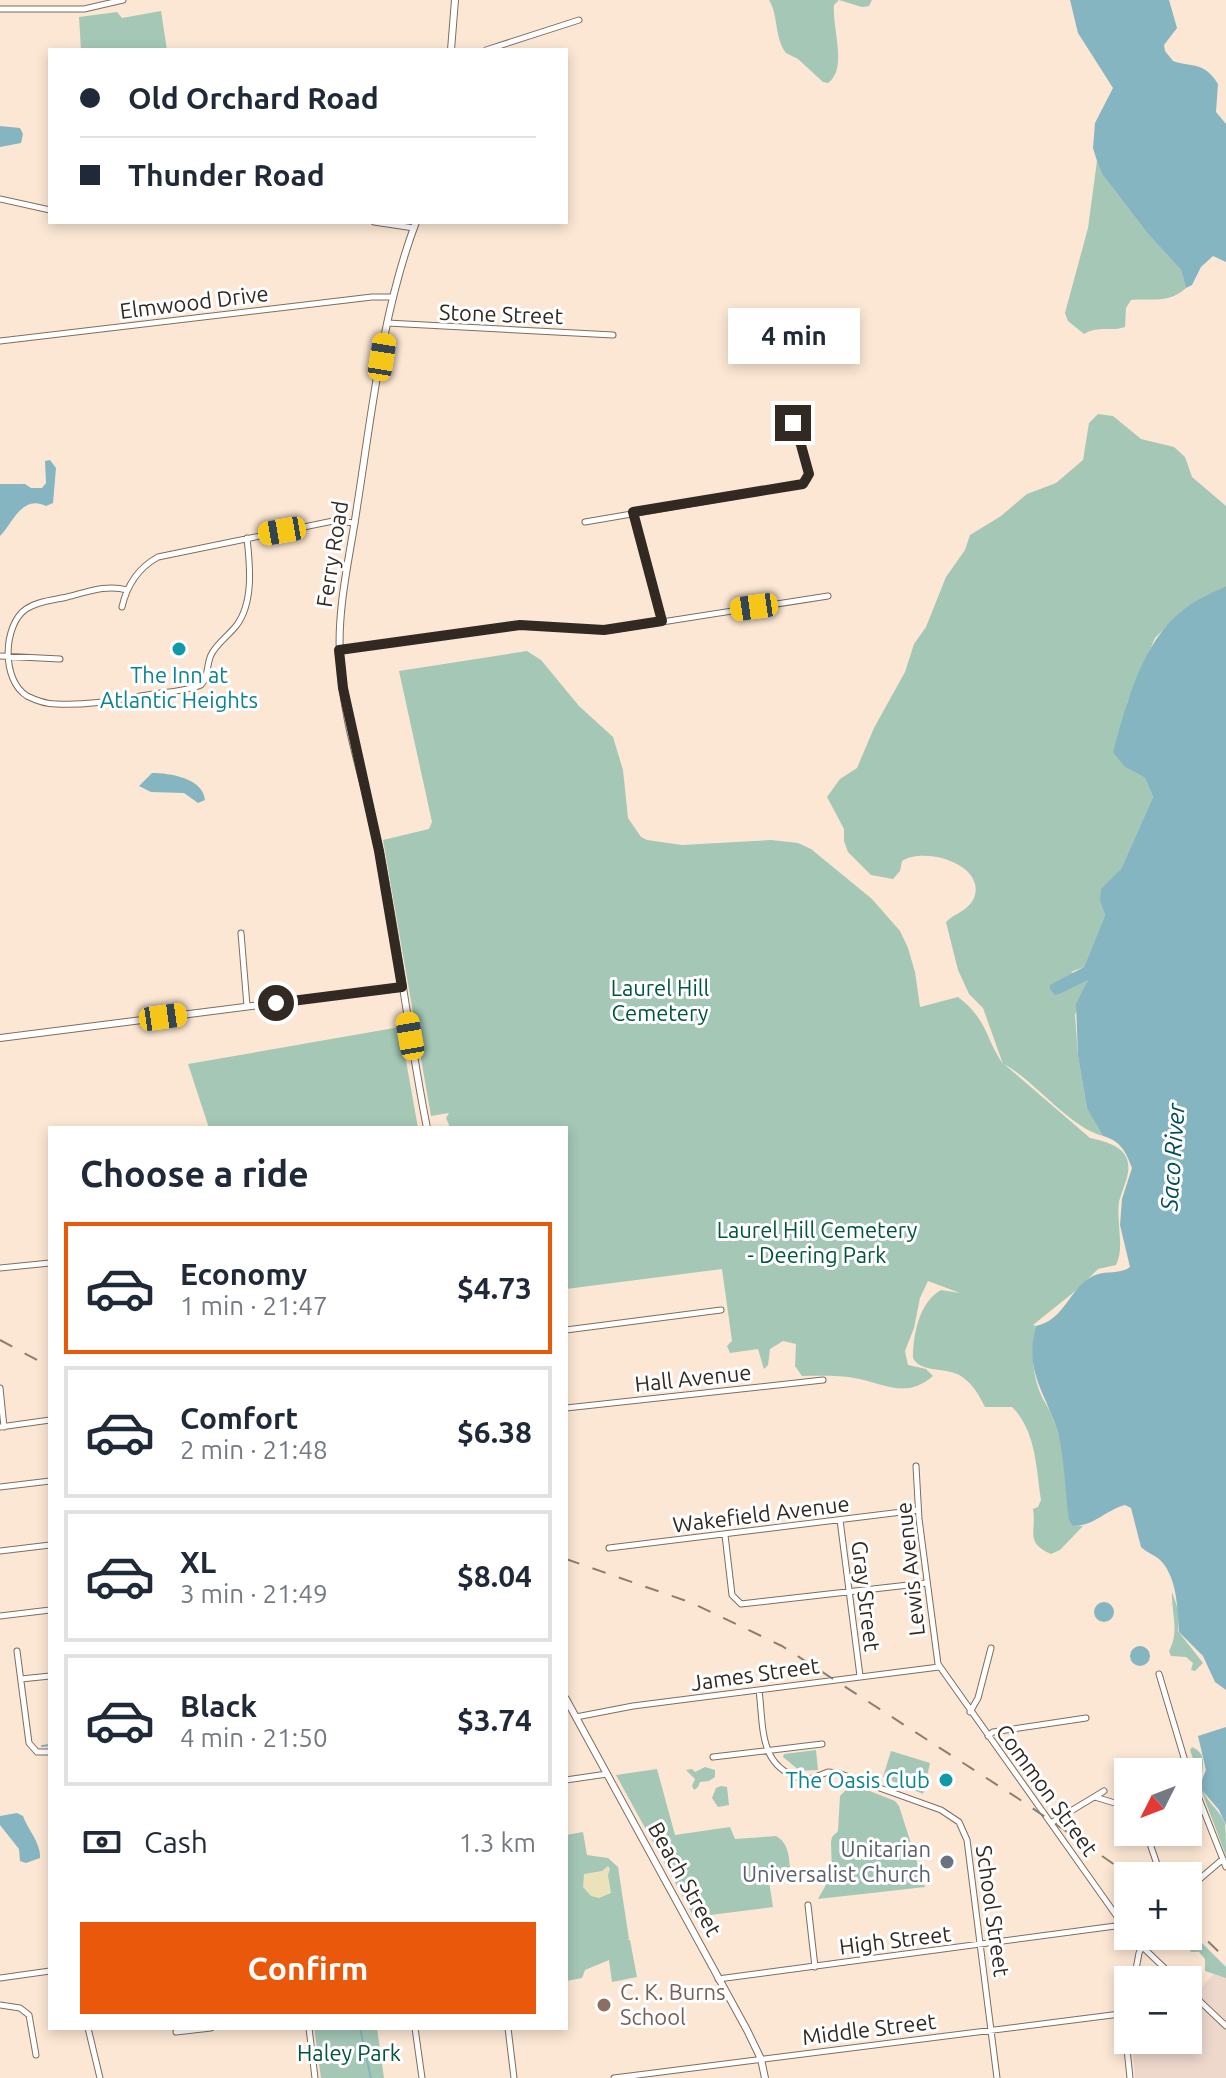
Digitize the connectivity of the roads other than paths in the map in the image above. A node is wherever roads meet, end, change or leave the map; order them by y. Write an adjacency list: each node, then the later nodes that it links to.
1 (123, 0): 3 (street)
2 (455, 0): 5 (main road)
3 (0, 9)
4 (579, 20): 6 (street)
5 (451, 48)
6 (492, 48)
7 (0, 199): 8 (street)
8 (48, 210)
9 (415, 225): 10 (main road, Ferry Road)
10 (393, 297): 11 (main road, Ferry Road); 13 (street, Elmwood Drive)
11 (387, 323): 12 (street, Stone Street); 17 (main road, Ferry Road)
12 (613, 335)
13 (0, 341)
14 (801, 445): 15 (street)
15 (633, 512): 16 (street); 22 (street)
16 (585, 522)
17 (355, 523): 18 (street); 23 (main road, Ferry Road)
18 (247, 538): 19 (street); 25 (street)
19 (127, 590): 21 (street); 25 (street)
20 (828, 596): 22 (street)
21 (122, 607)
22 (662, 621): 23 (street)
23 (339, 650): 28 (main road, Ferry Road)
24 (0, 656): 25 (street)
25 (9, 656): 26 (street)
26 (60, 659)
27 (241, 933): 29 (street)
28 (402, 987): 29 (main road); 31 (main road)
29 (247, 1006): 30 (main road)
30 (0, 1038)
31 (427, 1126)
32 (48, 1263): 33 (street)
33 (0, 1268)
34 (721, 1310): 35 (street)
35 (568, 1330)
36 (823, 1380): 38 (street, Hall Avenue)
37 (0, 1388): 40 (street)
38 (568, 1408)
39 (48, 1420): 40 (street)
40 (2, 1427)
41 (916, 1466): 44 (street, Lewis Avenue)
42 (48, 1481): 43 (street)
43 (0, 1487)
44 (918, 1510): 45 (street, Wakefield Avenue); 50 (street, Lewis Avenue)
45 (840, 1520): 46 (street, Wakefield Avenue); 51 (street, Gray Street)
46 (725, 1535): 48 (street, Wakefield Avenue); 51 (street)
47 (48, 1545): 49 (street)
48 (609, 1548)
49 (0, 1551)
50 (926, 1583): 51 (street); 56 (street, Lewis Avenue)
51 (850, 1593): 59 (street, Gray Street)
52 (48, 1610): 53 (street)
53 (0, 1616)
54 (991, 1648): 63 (street)
55 (17, 1651): 60 (street)
56 (940, 1667): 59 (street, James Street); 63 (street, Common Street)
57 (1159, 1674): 77 (street)
58 (48, 1676): 60 (street)
59 (860, 1676): 61 (street, James Street)
60 (21, 1679): 69 (street)
61 (759, 1690): 64 (street, James Street); 68 (street)
62 (568, 1703): 64 (main road, Beach Street)
63 (970, 1712): 66 (street, Common Street)
64 (576, 1717): 71 (main road, Beach Street)
65 (1086, 1718): 66 (street)
66 (988, 1736): 76 (street, Common Street)
67 (822, 1744): 68 (street)
68 (767, 1751): 70 (street); 83 (street, School Street)
69 (48, 1752)
70 (713, 1757)
71 (607, 1774): 72 (street); 89 (main road, Beach Street)
72 (568, 1780)
73 (1104, 1791): 74 (street)
74 (1095, 1797): 75 (street); 76 (street)
75 (1114, 1803)
76 (1051, 1823): 81 (street, Common Street)
77 (1223, 1859): 78 (street); 79 (street)
78 (1226, 1867)
79 (1202, 1877)
80 (808, 1905): 86 (street)
81 (1114, 1912)
82 (1114, 1926): 83 (street, High Street)
83 (982, 1945): 86 (street, High Street); 99 (street, School Street)
84 (1145, 1950): 85 (street, Common Street)
85 (1162, 1966)
86 (815, 1967): 89 (street, High Street)
87 (48, 1971): 88 (street)
88 (0, 1978)
89 (718, 1979): 103 (main road, Beach Street)
90 (1202, 2003): 93 (street)
91 (0, 2005): 102 (street)
92 (1114, 2015): 99 (street, Middle Street)
93 (1226, 2026)
94 (88, 2030): 104 (street)
95 (194, 2030): 100 (street)
96 (309, 2030): 105 (street)
97 (415, 2030): 106 (street)
98 (508, 2030): 107 (street)
99 (993, 2030): 103 (street, Middle Street); 110 (street, School Street)
100 (176, 2032)
101 (1129, 2054): 111 (street)
102 (36, 2055)
103 (761, 2059): 108 (street, Middle Street); 109 (main road, Beach Street)
104 (100, 2078)
105 (315, 2078)
106 (422, 2078)
107 (514, 2078)
108 (614, 2078)
109 (765, 2078)
110 (997, 2078)
111 (1130, 2078)

